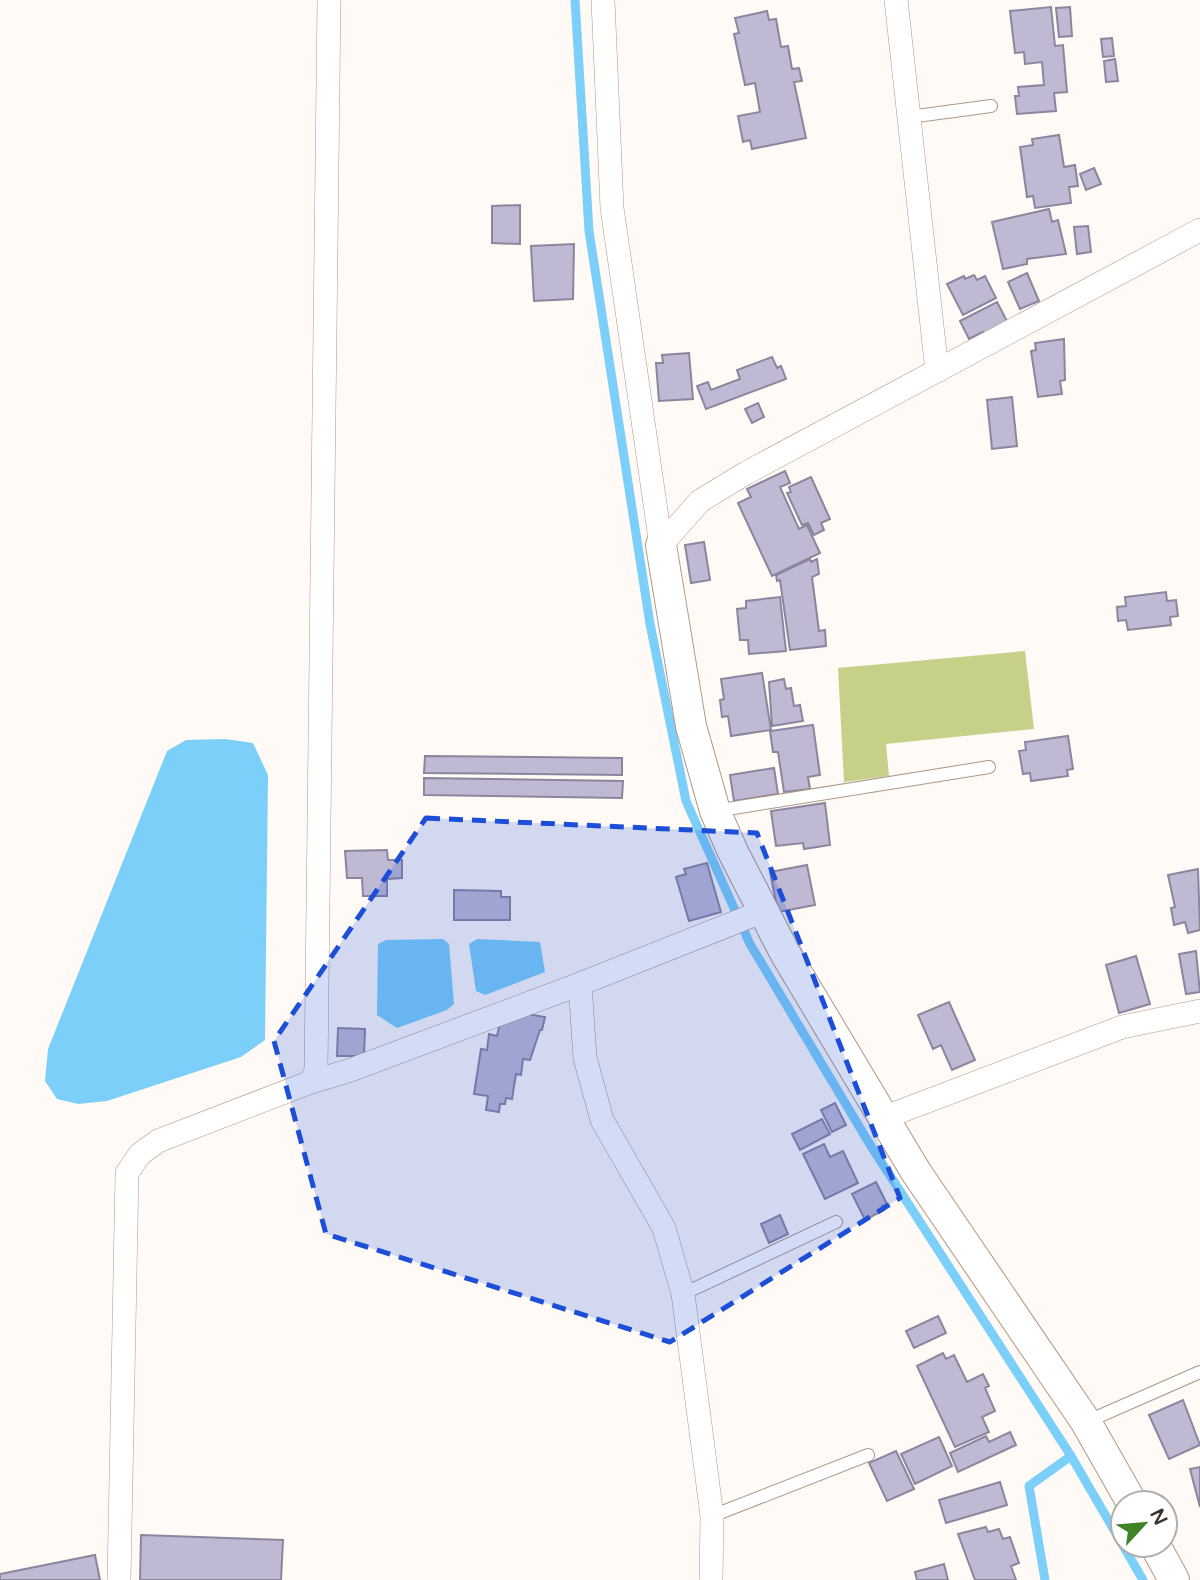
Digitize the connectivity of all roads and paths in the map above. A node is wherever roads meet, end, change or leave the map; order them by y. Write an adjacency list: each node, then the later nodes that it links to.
1 (329, 0): 14 (street)
2 (603, 0): 8 (street)
3 (896, 0): 5 (street)
4 (990, 106): 5 (lane)
5 (909, 117): 7 (street)
6 (1200, 230): 7 (street)
7 (937, 371): 8 (street)
8 (661, 545): 10 (street)
9 (989, 767): 10 (lane)
10 (715, 811): 11 (street)
11 (764, 911): 12 (street); 15 (street)
12 (580, 984): 14 (street); 17 (street)
13 (1200, 1011): 15 (street)
14 (311, 1082): 24 (street)
15 (883, 1118): 19 (street)
16 (836, 1222): 17 (lane)
17 (683, 1294): 22 (street)
18 (1200, 1372): 19 (lane)
19 (1086, 1422): 21 (street)
20 (868, 1455): 22 (lane)
21 (1124, 1489)
22 (712, 1516): 25 (street)
23 (1163, 1559): 26 (street)
24 (119, 1580)
25 (711, 1580)
26 (1174, 1580)

